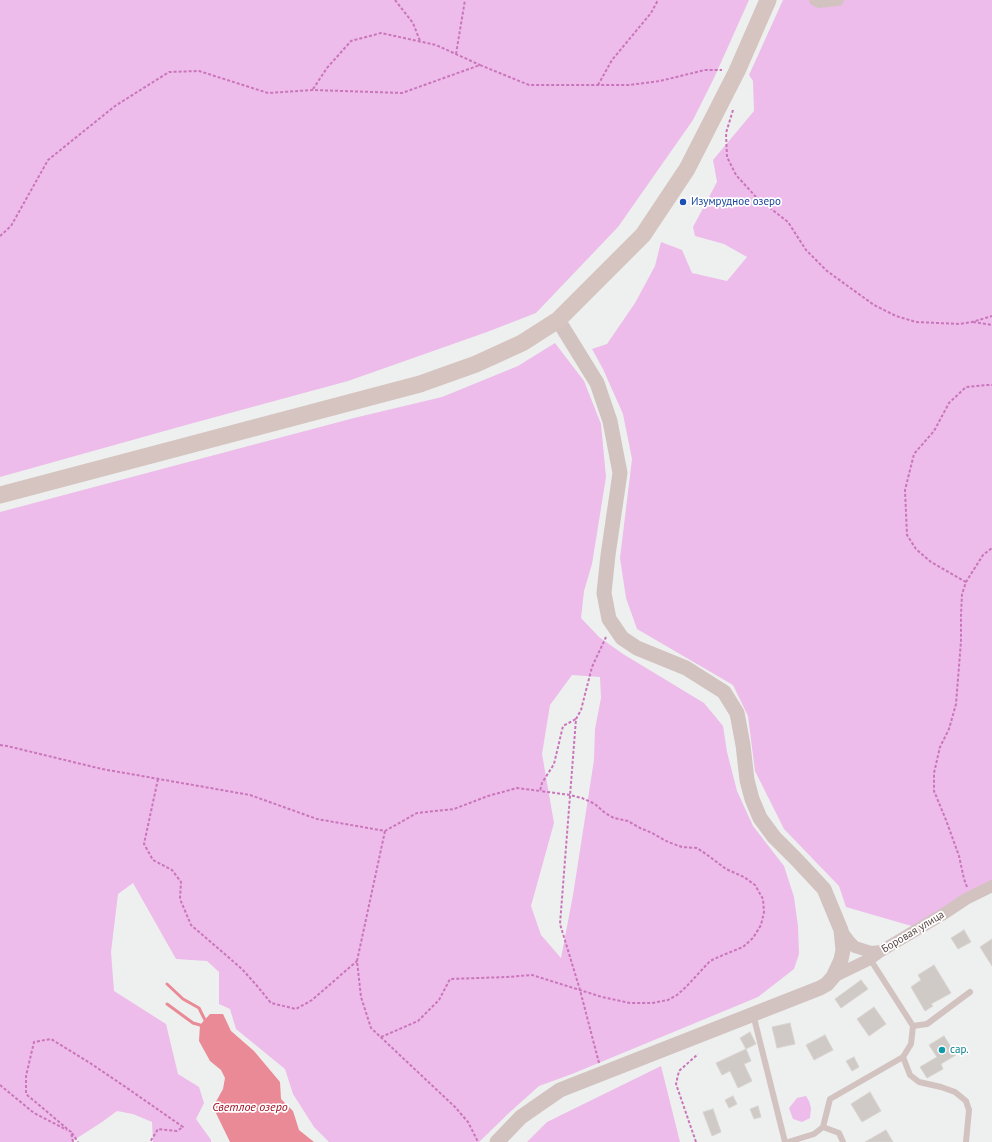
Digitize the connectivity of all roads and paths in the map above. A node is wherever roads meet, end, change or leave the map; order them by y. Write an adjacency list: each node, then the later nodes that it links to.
1 (395, 0): 7 (path)
2 (464, 0): 8 (path)
3 (658, 0): 11 (path)
4 (768, 0): 10 (main road)
5 (815, 0): 6 (street)
6 (838, 0)
7 (420, 42): 8 (path); 12 (path)
8 (456, 54): 9 (path)
9 (480, 65): 11 (path); 12 (path)
10 (737, 70): 11 (path); 16 (main road)
11 (598, 85)
12 (313, 90): 14 (path)
13 (734, 108): 17 (path)
14 (0, 236)
15 (992, 316): 17 (path)
16 (558, 320): 20 (main road); 32 (street)
17 (972, 322): 18 (path)
18 (992, 325)
19 (992, 385): 22 (path)
20 (0, 494)
21 (992, 548): 22 (path)
22 (966, 582): 31 (path)
23 (606, 635): 24 (path)
24 (576, 719): 27 (path); 28 (path)
25 (0, 746): 26 (path)
26 (158, 779): 29 (path); 35 (path)
27 (540, 791): 28 (path); 29 (path)
28 (570, 795): 37 (path); 37 (path)
29 (385, 831): 35 (path)
30 (992, 886): 31 (street, Боровая улица)
31 (971, 896): 33 (street, Боровая улица)
32 (841, 930): 33 (street); 36 (street)
33 (881, 951): 34 (street, Боровая улица)
34 (870, 959): 36 (street, Боровая улица); 40 (lane)
35 (357, 961): 41 (path)
36 (833, 977): 39 (street)
37 (580, 990): 41 (path); 44 (path)
38 (970, 992): 40 (lane)
39 (753, 1014): 44 (street); 54 (lane)
40 (913, 1026): 43 (lane)
41 (381, 1037): 51 (path)
42 (698, 1054): 53 (path)
43 (903, 1057): 46 (lane); 56 (lane)
44 (602, 1074): 52 (street)
45 (0, 1085): 47 (path)
46 (823, 1127): 54 (lane); 55 (lane)
47 (71, 1132): 48 (path); 49 (path); 50 (path)
48 (73, 1142)
49 (78, 1142)
50 (150, 1142)
51 (478, 1142)
52 (497, 1142)
53 (696, 1142)
54 (787, 1142)
55 (843, 1142)
56 (966, 1142)

